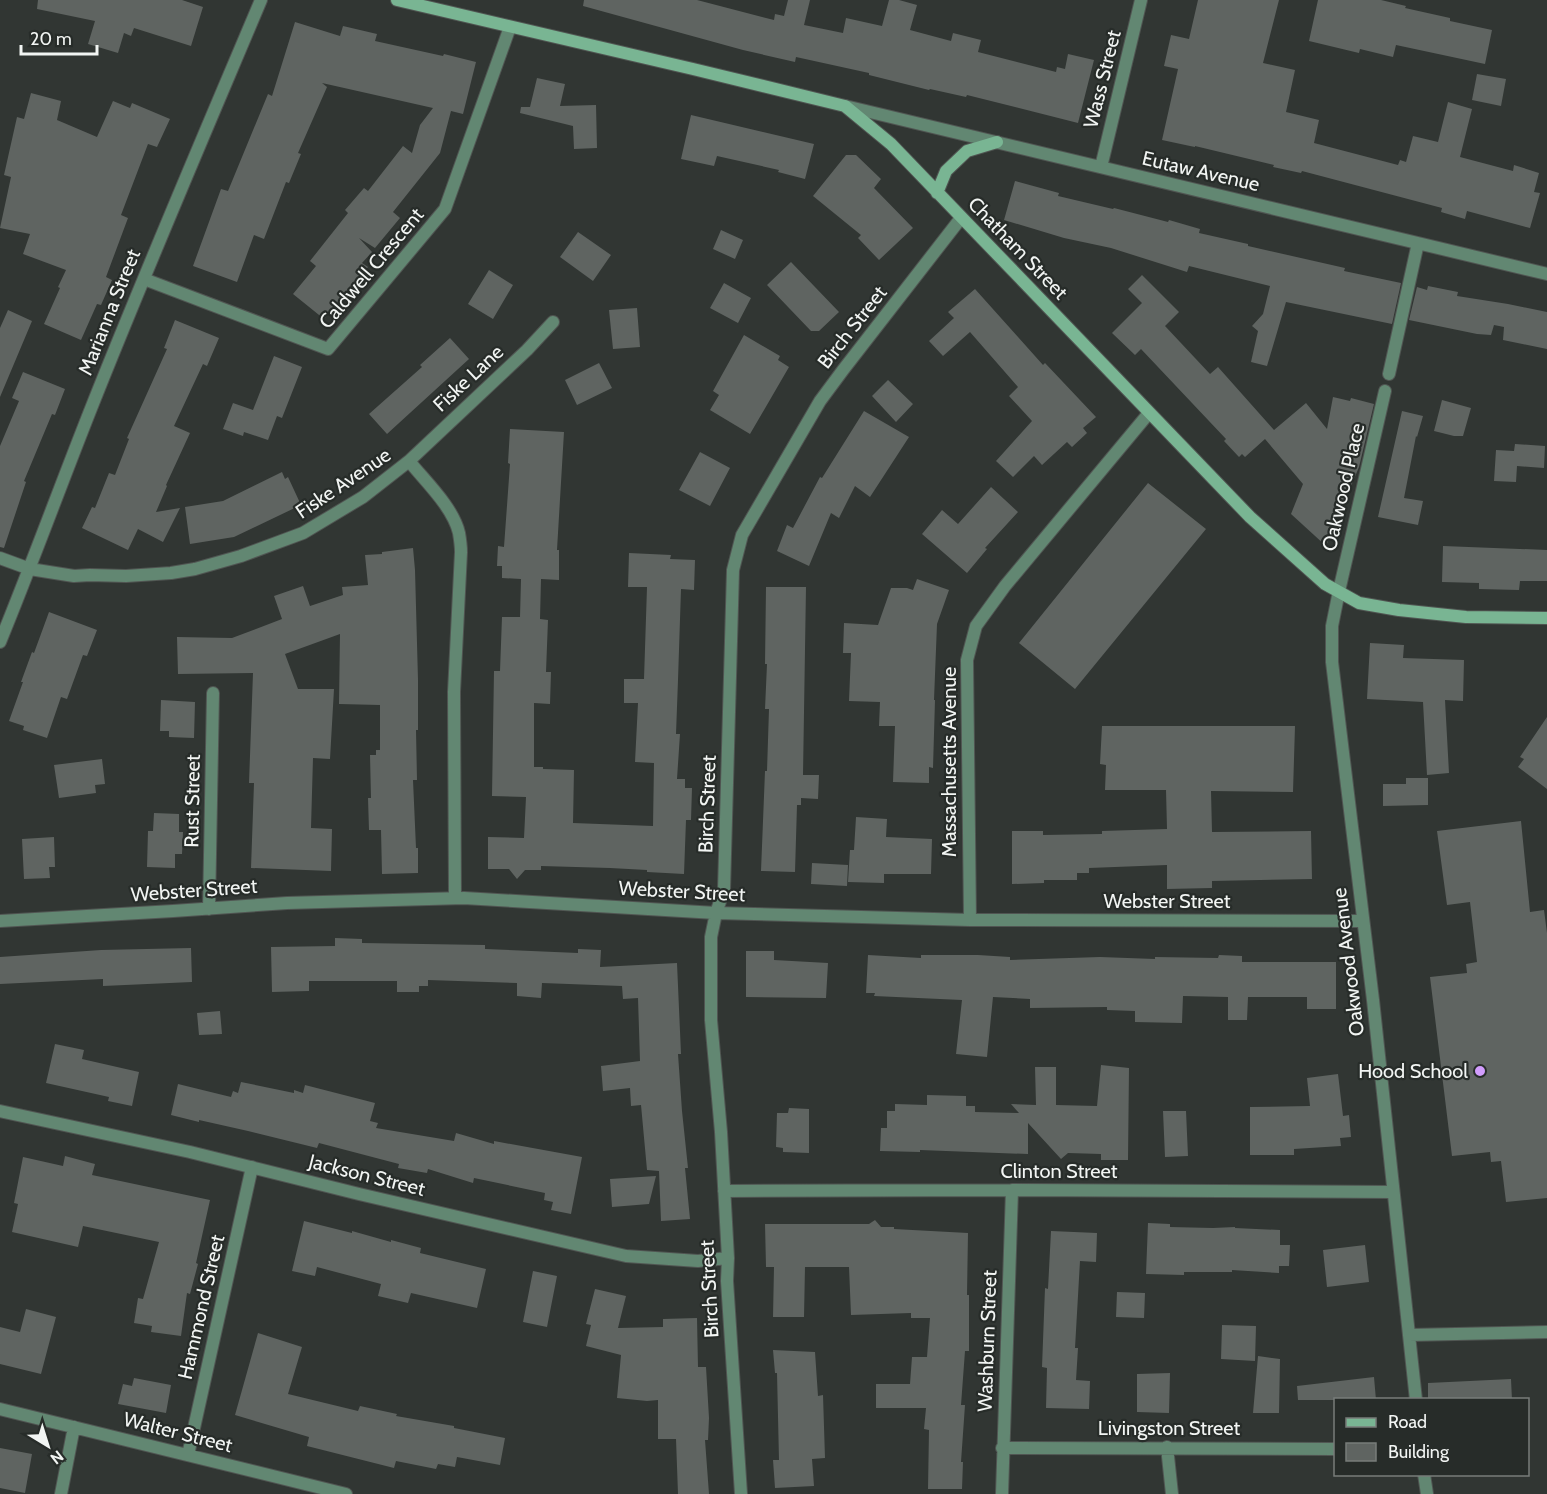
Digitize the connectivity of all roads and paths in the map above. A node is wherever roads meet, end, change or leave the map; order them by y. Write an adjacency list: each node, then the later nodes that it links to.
1 (261, 0): 12 (street, Marianna Street)
2 (397, 0): 4 (main road, Chatham Street)
3 (1141, 0): 7 (street, Wass Street)
4 (510, 27): 5 (main road, Chatham Street); 12 (street, Caldwell Crescent)
5 (845, 106): 6 (street, Eutaw Avenue); 8 (main road, Chatham Street)
6 (997, 142): 7 (street, Eutaw Avenue); 8 (main road)
7 (1101, 167): 10 (street, Eutaw Avenue)
8 (937, 193): 9 (main road, Chatham Street)
9 (961, 218): 16 (main road, Chatham Street); 26 (street, Birch Street)
10 (1418, 243): 11 (street, Eutaw Avenue); 14 (street)
11 (1547, 274)
12 (144, 279): 19 (street, Marianna Street)
13 (553, 322): 17 (street, Fiske Lane)
14 (1389, 374)
15 (1385, 391): 20 (street, Oakwood Place)
16 (1149, 413): 20 (main road, Chatham Street); 27 (street, Massachusetts Avenue)
17 (409, 461): 19 (street, Fiske Avenue); 24 (street, Fiske Avenue)
18 (0, 558): 19 (street, Fiske Avenue)
19 (30, 569): 22 (street, Marianna Street)
20 (1339, 591): 21 (main road, Chatham Street); 29 (street, Oakwood Avenue)
21 (1547, 618)
22 (0, 642)
23 (213, 693): 25 (street, Rust Street)
24 (455, 898): 25 (street, Webster Street); 26 (street, Webster Street)
25 (209, 909): 28 (street, Webster Street)
26 (716, 913): 27 (street, Webster Street); 33 (street, Birch Street)
27 (970, 920): 29 (street, Webster Street)
28 (0, 921)
29 (1363, 921): 34 (street, Oakwood Avenue)
30 (0, 1111): 31 (street, Jackson Street)
31 (252, 1167): 35 (street, Jackson Street); 44 (street, Hammond Street)
32 (1012, 1190): 33 (street, Clinton Street); 34 (street, Clinton Street); 42 (street, Washburn Street)
33 (724, 1191): 35 (street, Birch Street)
34 (1393, 1192): 37 (street, Oakwood Avenue)
35 (728, 1258): 48 (street, Birch Street)
36 (1547, 1332): 37 (street)
37 (1409, 1335): 38 (street, Oakwood Avenue)
38 (1416, 1398)
39 (0, 1409): 40 (street, Walter Street)
40 (74, 1427): 44 (street, Walter Street); 46 (street)
41 (1167, 1447): 42 (street, Livingston Street); 43 (street, Livingston Street); 50 (street)
42 (1002, 1448): 49 (street, Washburn Street)
43 (1334, 1449)
44 (188, 1455): 47 (street, Walter Street)
45 (1424, 1476): 51 (street)
46 (61, 1494)
47 (346, 1494)
48 (741, 1494)
49 (1002, 1494)
50 (1173, 1494)
51 (1427, 1494)

